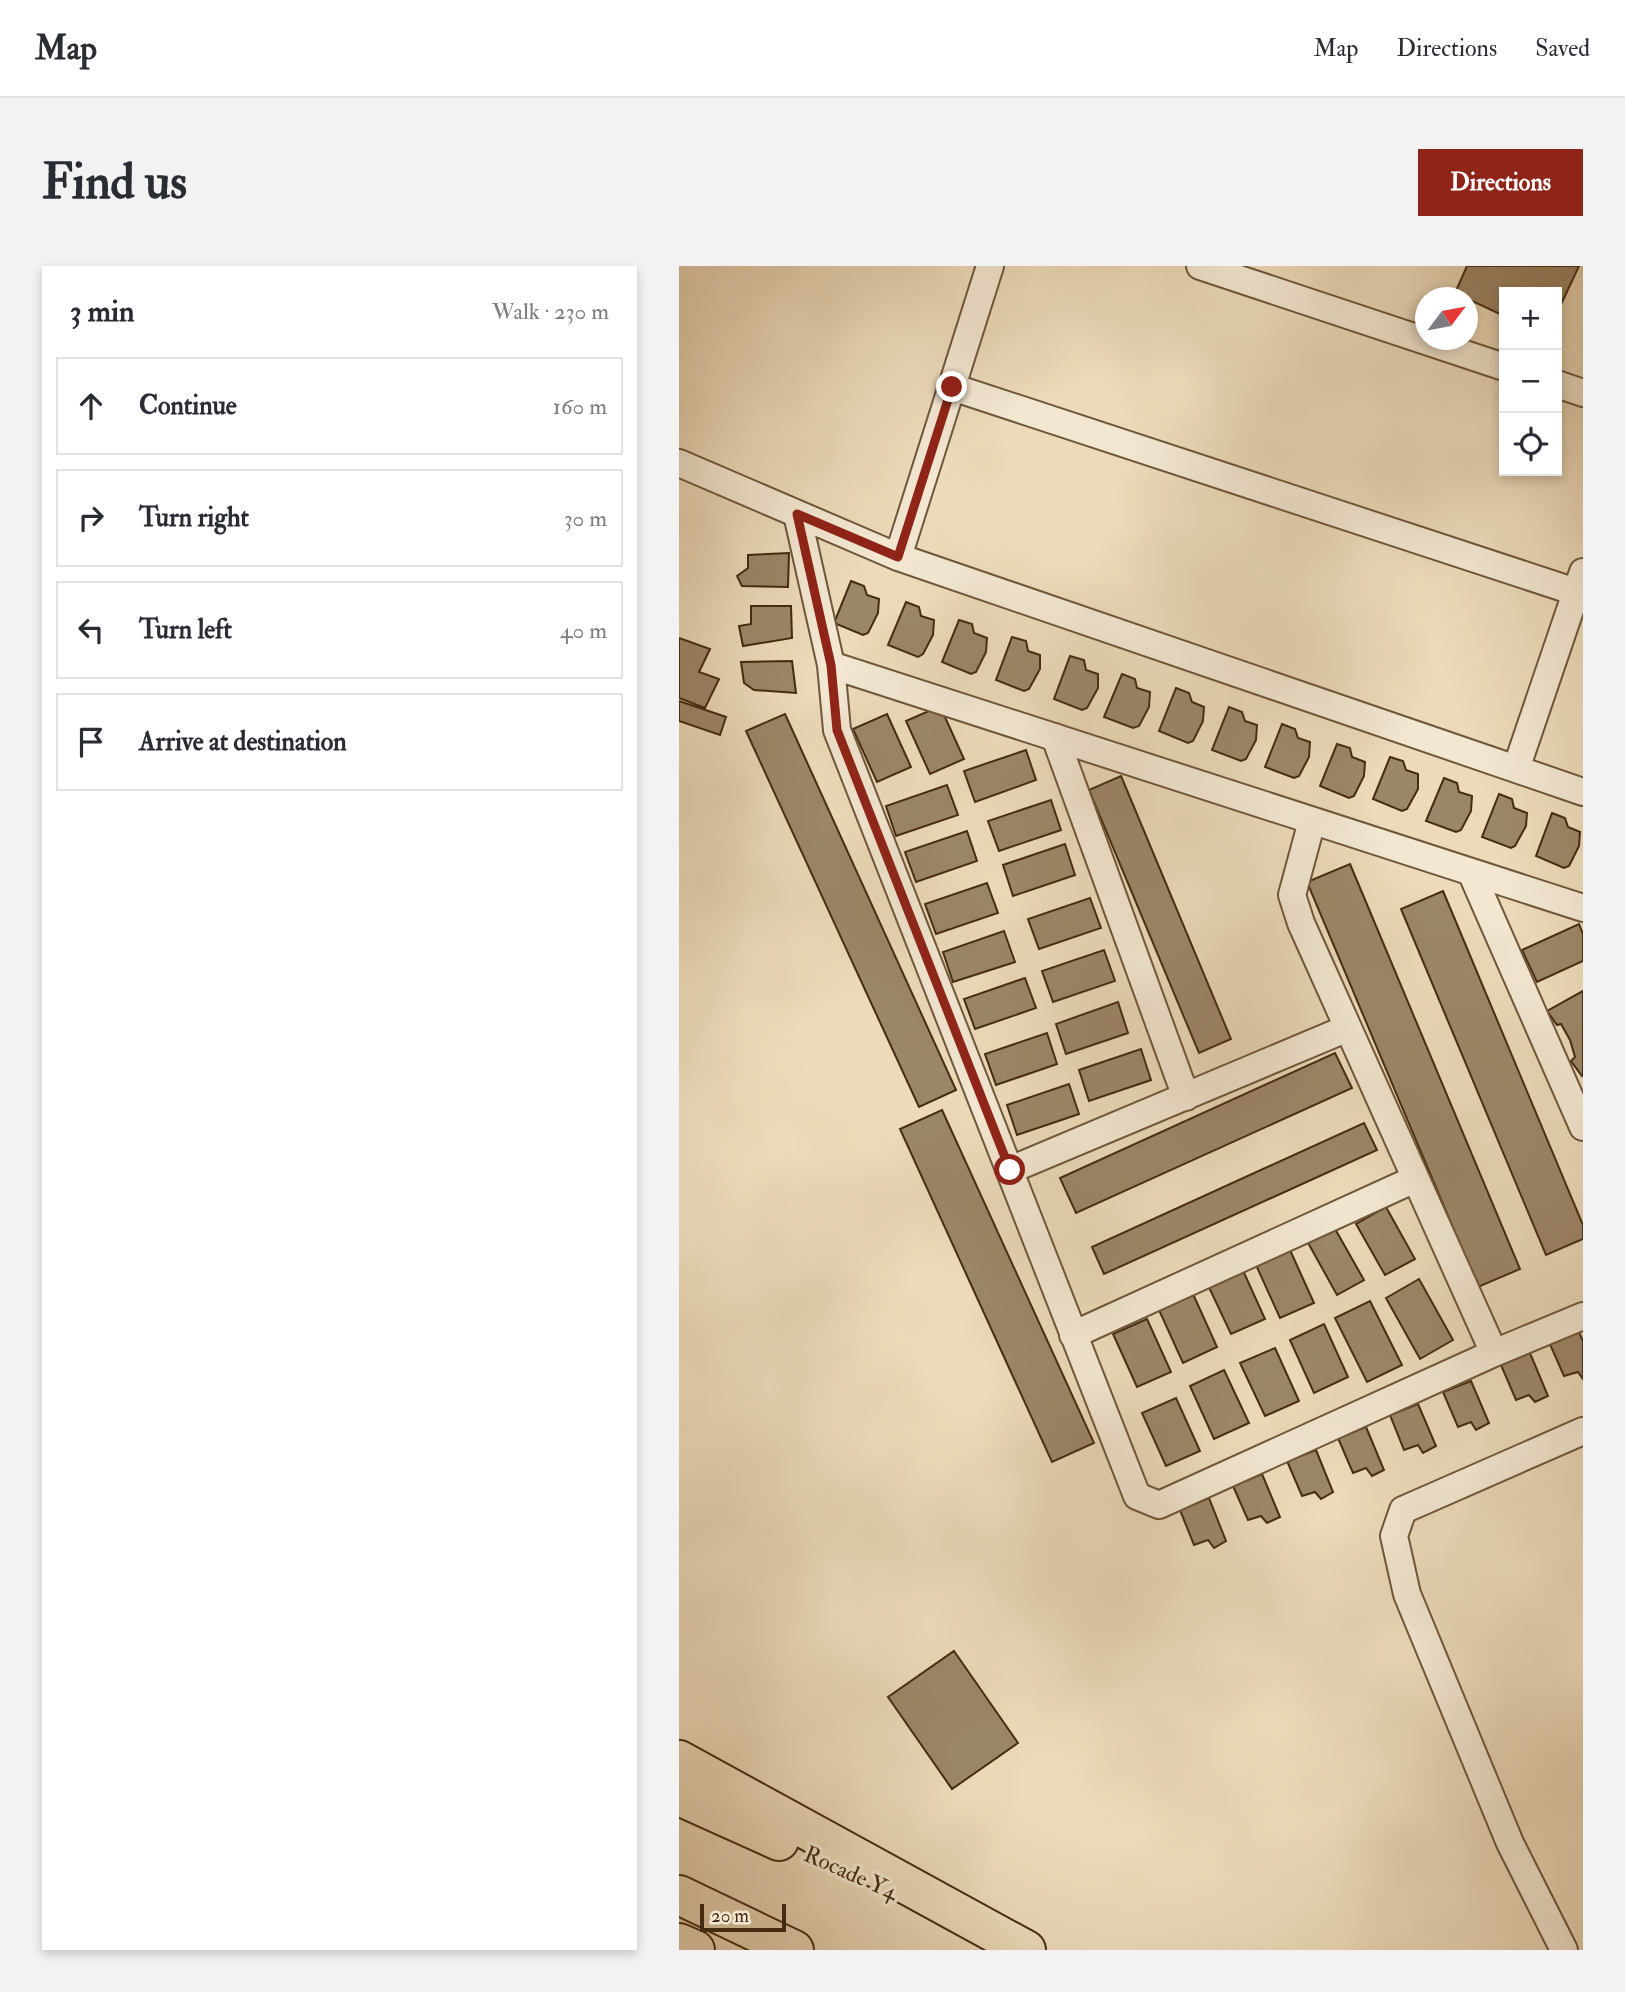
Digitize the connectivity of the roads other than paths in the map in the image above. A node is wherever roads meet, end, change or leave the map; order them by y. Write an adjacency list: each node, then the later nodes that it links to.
1 (990, 266): 5 (street)
2 (1200, 266): 3 (street)
3 (1499, 365)
4 (1562, 386): 6 (street)
5 (952, 387): 9 (street); 10 (street)
6 (1583, 393)
7 (679, 463): 8 (street)
8 (797, 514): 9 (street); 11 (street)
9 (898, 557): 13 (street)
10 (1580, 582): 13 (street)
11 (831, 665): 12 (street); 21 (street)
12 (1055, 737): 15 (street); 19 (street)
13 (1516, 769): 14 (street)
14 (1583, 792)
15 (1312, 821): 16 (street); 18 (street)
16 (1472, 872): 17 (street); 20 (street)
17 (1583, 908)
18 (1347, 1028): 19 (street); 22 (street)
19 (1186, 1097): 21 (street)
20 (1583, 1127)
21 (1010, 1170): 24 (street)
22 (1415, 1179): 24 (street); 25 (street)
23 (1583, 1316): 25 (street)
24 (1073, 1335): 25 (street)
25 (1494, 1353)
26 (1583, 1431): 34 (street)
27 (679, 1760): 33 (highway)
28 (679, 1796): 33 (highway, Rocade Y4)
29 (679, 1895): 32 (highway)
30 (679, 1943): 31 (highway)
31 (695, 1950)
32 (794, 1950)
33 (1025, 1950)
34 (1564, 1950)

